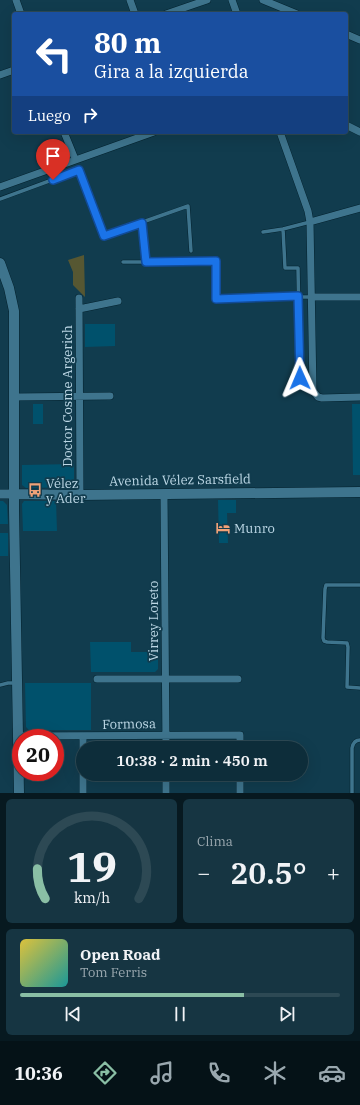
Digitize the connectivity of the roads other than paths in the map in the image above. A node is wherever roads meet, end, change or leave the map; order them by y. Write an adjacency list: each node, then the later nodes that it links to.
1 (16, 0): 6 (street)
2 (130, 0): 7 (street)
3 (208, 0): 8 (street)
4 (232, 0): 9 (street)
5 (263, 0): 10 (street)
6 (20, 12)
7 (134, 12)
8 (172, 12)
9 (236, 12)
10 (292, 12)
11 (348, 35): 12 (street)
12 (360, 40)
13 (12, 71): 14 (street)
14 (0, 75)
15 (348, 126): 16 (street)
16 (359, 130)
17 (65, 134): 20 (street)
18 (148, 134): 20 (street)
19 (281, 134): 24 (street)
20 (75, 159): 21 (street)
21 (0, 187)
22 (0, 199): 25 (lane)
23 (360, 208): 24 (street)
24 (310, 222): 26 (lane); 34 (street)
25 (142, 223): 28 (lane); 30 (lane)
26 (283, 229): 27 (lane); 32 (lane)
27 (263, 232)
28 (191, 251)
29 (123, 262): 30 (lane)
30 (146, 262): 32 (lane)
31 (0, 263): 41 (main road)
32 (298, 296): 34 (lane); 38 (lane)
33 (360, 296): 34 (street)
34 (311, 297): 38 (street)
35 (79, 298): 37 (street, Doctor Cosme Argerich)
36 (118, 302): 37 (street)
37 (79, 308): 39 (street, Doctor Cosme Argerich)
38 (312, 378): 42 (street)
39 (79, 396): 40 (street); 41 (street); 47 (street, Doctor Cosme Argerich)
40 (110, 396)
41 (14, 397): 46 (main road)
42 (360, 397)
43 (360, 492): 44 (main road, Avenida Vélez Sarsfield)
44 (164, 493): 47 (main road, Avenida Vélez Sarsfield); 50 (street, Virrey Loreto)
45 (0, 494): 46 (street, Avenida Vélez Sarsfield)
46 (14, 494): 47 (main road, Avenida Vélez Sarsfield); 52 (main road)
47 (80, 494)
48 (360, 584): 54 (lane)
49 (97, 679): 50 (street)
50 (166, 679): 51 (street); 56 (street, Virrey Loreto)
51 (238, 679)
52 (18, 683): 53 (lane); 55 (main road)
53 (0, 685)
54 (360, 688)
55 (18, 729)
56 (166, 736): 58 (street, Formosa); 61 (street, Virrey Loreto); 62 (street, Formosa)
57 (64, 737): 58 (street, Formosa)
58 (82, 737): 60 (street)
59 (360, 740): 71 (lane)
60 (82, 741)
61 (166, 741)
62 (240, 741)
63 (19, 781): 67 (main road)
64 (83, 781): 68 (street)
65 (166, 781): 69 (street)
66 (240, 781): 70 (street)
67 (19, 793)
68 (83, 793)
69 (166, 793)
70 (240, 793)
71 (352, 793)

